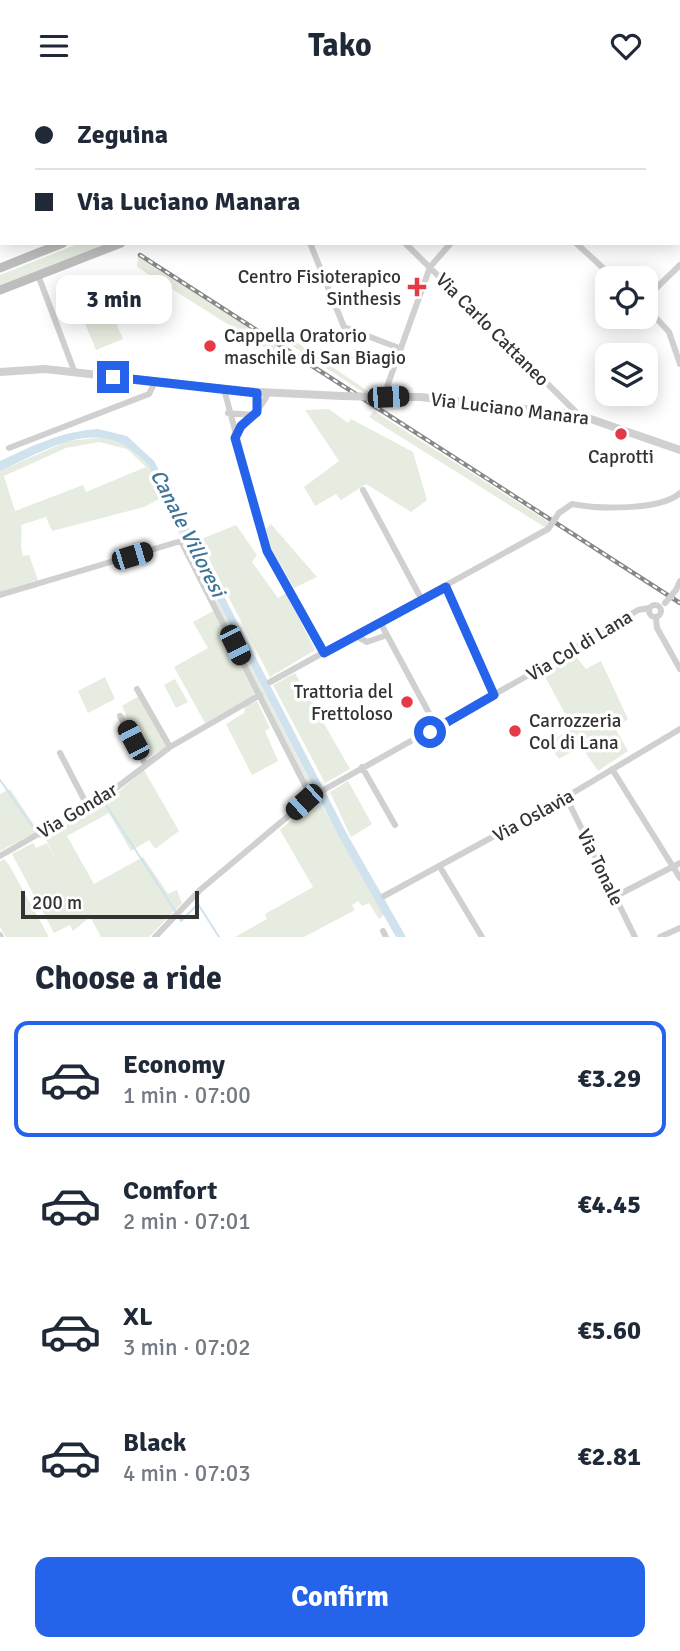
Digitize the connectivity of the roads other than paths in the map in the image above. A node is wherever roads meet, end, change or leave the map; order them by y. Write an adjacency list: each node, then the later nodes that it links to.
1 (58, 245): 10 (main road)
2 (116, 245): 11 (main road)
3 (311, 245): 15 (street)
4 (407, 245): 9 (street, Via Carlo Cattaneo)
5 (449, 245): 9 (street)
6 (578, 245): 8 (street)
7 (680, 265): 12 (street)
8 (601, 266)
9 (430, 267): 15 (street); 26 (street, Via Carlo Cattaneo)
10 (0, 268)
11 (38, 275): 13 (main road); 18 (street)
12 (658, 286)
13 (0, 290)
14 (658, 320): 16 (street)
15 (399, 348): 23 (street)
16 (680, 364)
17 (0, 372): 18 (street, Via Luciano Manara)
18 (75, 373): 19 (street, Via Luciano Manara)
19 (155, 382): 20 (street, Via Luciano Manara); 28 (street)
20 (224, 389): 21 (street, Via Luciano Manara); 24 (street)
21 (257, 393): 22 (street, Via Luciano Manara); 25 (street)
22 (268, 393): 23 (street, Via Luciano Manara, bridge); 25 (street)
23 (380, 398): 26 (street, Via Luciano Manara)
24 (228, 413): 25 (street); 27 (street)
25 (255, 413): 27 (street)
26 (579, 415): 29 (street, Via Luciano Manara)
27 (235, 438): 42 (street)
28 (9, 448)
29 (679, 448)
30 (363, 491): 35 (street)
31 (680, 493): 33 (street, bridge)
32 (679, 585): 36 (street, bridge)
33 (446, 587): 35 (street); 47 (street)
34 (0, 595): 46 (street)
35 (422, 600): 39 (street)
36 (662, 605): 37 (street, Via Col di Lana); 38 (street)
37 (649, 608): 38 (street); 47 (street, Via Col di Lana)
38 (656, 618): 43 (street)
39 (380, 622): 40 (street); 41 (street)
40 (387, 635): 41 (street); 49 (street)
41 (356, 636): 42 (street)
42 (324, 653): 44 (street)
43 (680, 669)
44 (270, 682)
45 (137, 689): 51 (street)
46 (260, 695): 51 (street, Via Gondar); 56 (street)
47 (494, 695): 49 (street, Via Col di Lana)
48 (120, 716): 53 (street)
49 (437, 728): 54 (street, Via Col di Lana)
50 (680, 729): 55 (street, Via Oslavia)
51 (170, 747): 53 (street, Via Gondar)
52 (60, 753): 58 (street)
53 (145, 764): 58 (street, Via Gondar)
54 (362, 767): 56 (street, Via Col di Lana); 59 (street)
55 (612, 769): 57 (street, Via Oslavia); 61 (street)
56 (312, 796): 67 (street, Via Col di Lana)
57 (566, 797): 62 (street, Via Oslavia); 64 (street, Via Tonale)
58 (88, 807): 60 (street, Via Gondar)
59 (394, 825)
60 (0, 856)
61 (677, 865): 63 (street); 64 (street)
62 (440, 867): 65 (street, Via Oslavia); 68 (street)
63 (680, 878)
64 (616, 895): 69 (street, Via Tonale)
65 (384, 896)
66 (680, 928): 70 (street)
67 (155, 937)
68 (482, 937)
69 (635, 937)
70 (660, 937)

